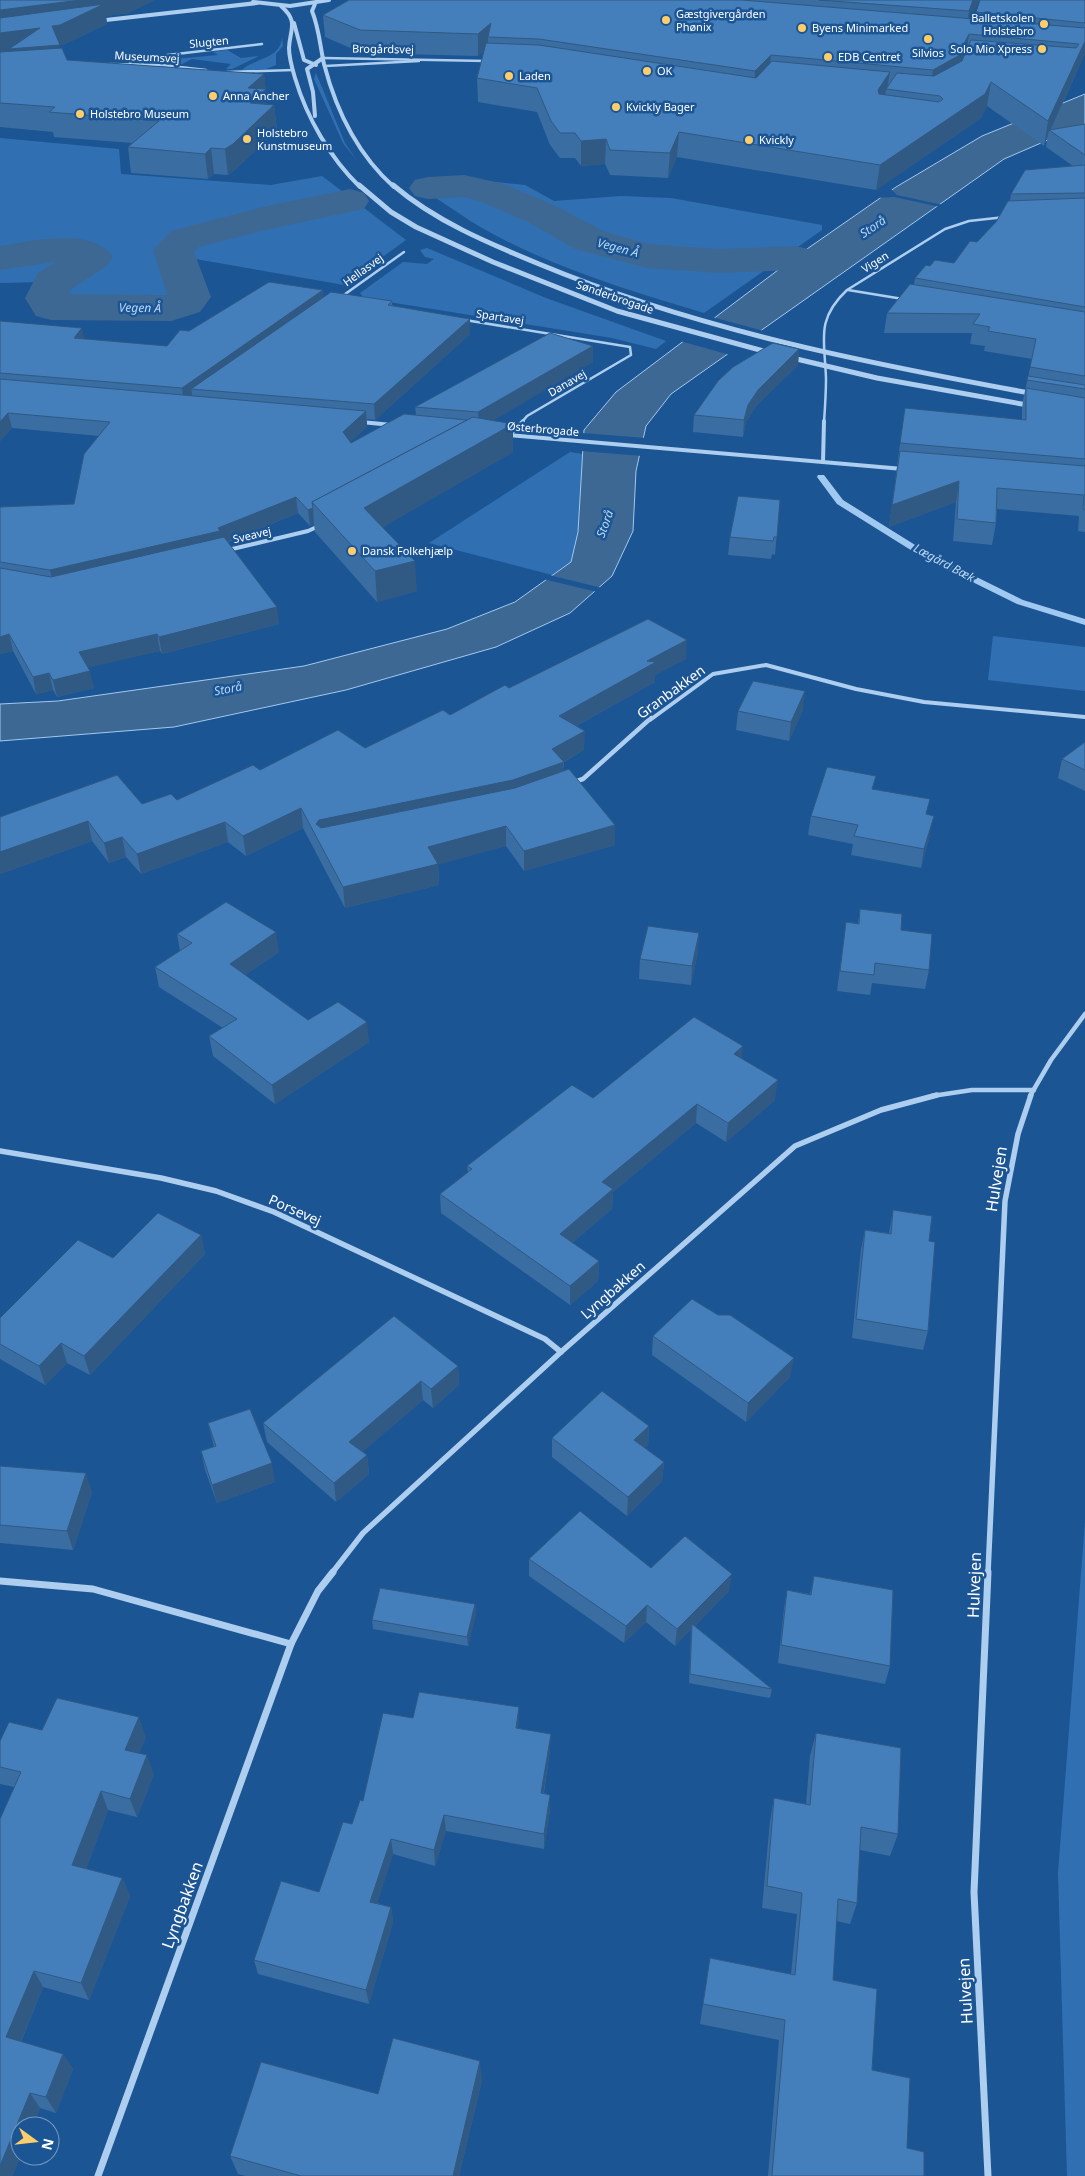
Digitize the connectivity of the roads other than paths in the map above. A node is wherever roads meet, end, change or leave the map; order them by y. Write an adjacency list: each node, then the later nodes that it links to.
1 (329, 0): 4 (street)
2 (225, 1): 6 (street)
3 (253, 2): 5 (street); 6 (street)
4 (315, 4): 5 (street); 10 (street, Sønderbrogade)
5 (281, 6): 8 (street)
6 (198, 8): 7 (street)
7 (94, 21)
8 (294, 23): 15 (street); 17 (street, Sønderbrogade)
9 (262, 44): 13 (street, Slugten)
10 (322, 58): 11 (street, Brogårdsvej); 15 (street); 16 (street, Sønderbrogade)
11 (442, 60): 12 (street, Brogårdsvej); 16 (street, Brogårdsvej)
12 (494, 61)
13 (130, 63): 14 (street, Museumsvej); 18 (street, Museumsvej)
14 (107, 64)
15 (312, 64): 16 (street); 20 (street)
16 (325, 66): 28 (street, Sønderbrogade)
17 (293, 70): 19 (street); 20 (street, Sønderbrogade)
18 (209, 71)
19 (223, 72)
20 (316, 122): 29 (street, Sønderbrogade)
21 (1009, 217): 23 (street, Vigen)
22 (404, 252): 24 (street, Hellasvej)
23 (847, 290): 25 (street); 28 (street, Vigen)
24 (348, 300)
25 (904, 300)
26 (465, 320): 27 (street, Spartavej)
27 (630, 347): 35 (street, Danavej)
28 (824, 353): 29 (street, Vigen); 30 (street, Sønderbrogade)
29 (825, 366): 31 (street, Sønderbrogade); 36 (street, Vigen)
30 (1038, 394)
31 (1038, 407)
32 (351, 421): 33 (street)
33 (400, 426)
34 (502, 435): 35 (street, Østerbrogade)
35 (510, 435): 36 (street, Østerbrogade)
36 (823, 462): 37 (street, Østerbrogade)
37 (907, 469)
38 (323, 524): 39 (street, Sveavej)
39 (222, 551)
40 (1085, 717): 41 (street, Granbakken)
41 (565, 785)
42 (1085, 1014): 43 (street, Hulvejen)
43 (1034, 1090): 45 (street, Lyngbakken); 49 (street, Hulvejen)
44 (0, 1151): 45 (street, Porsevej)
45 (561, 1352): 47 (street, Lyngbakken)
46 (0, 1581): 47 (street)
47 (291, 1644): 48 (street, Lyngbakken)
48 (98, 2176)
49 (988, 2176)

